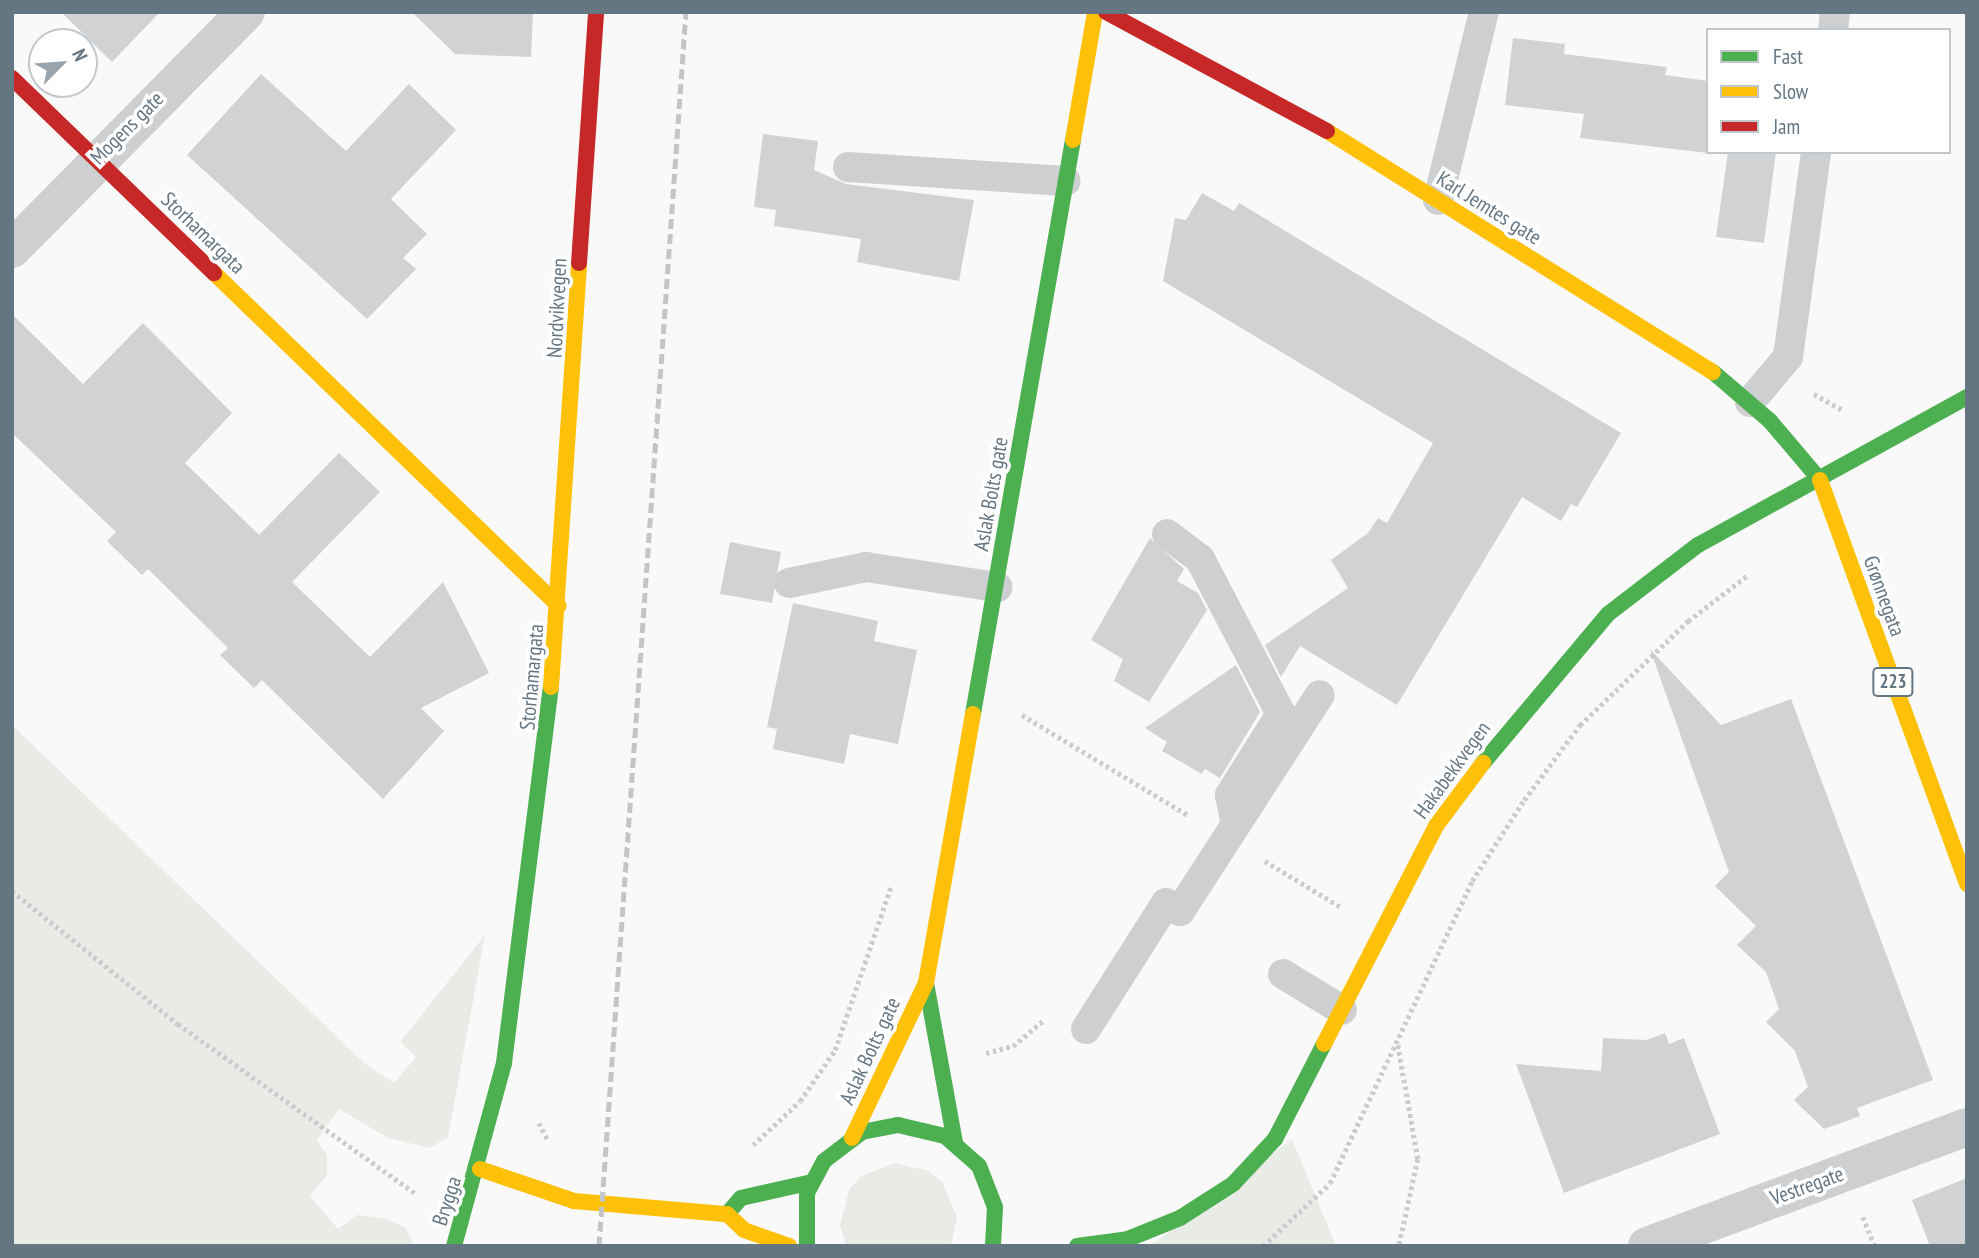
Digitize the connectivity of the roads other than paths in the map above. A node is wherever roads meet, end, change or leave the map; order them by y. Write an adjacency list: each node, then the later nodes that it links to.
1 (246, 12): 8 (street, Mogens gate)
2 (596, 12): 19 (main road, Nordvikvegen)
3 (1095, 12): 10 (main road, Aslak Bolts gate)
4 (1106, 12): 11 (main road, Karl Jemtes gate)
5 (1485, 12): 11 (lane)
6 (12, 78): 8 (main road, Storhamargata)
7 (1816, 154): 14 (lane)
8 (95, 158): 12 (street, Mogens gate); 19 (main road, Storhamargata)
9 (848, 167): 10 (lane)
10 (1066, 181): 18 (main road, Aslak Bolts gate)
11 (1438, 200): 14 (main road, Karl Jemtes gate)
12 (12, 249)
13 (1967, 397): 15 (main road, Hakabekkvegen)
14 (1750, 402): 15 (main road, Karl Jemtes gate)
15 (1820, 480): 22 (main road, Grønnegata / 223); 25 (main road, Hakabekkvegen)
16 (1167, 534): 21 (lane)
17 (789, 583): 18 (lane)
18 (997, 587): 24 (main road, Aslak Bolts gate)
19 (559, 606): 30 (main road, Storhamargata)
20 (1320, 695): 21 (lane)
21 (1230, 829): 26 (lane)
22 (1967, 884)
23 (1283, 974): 25 (lane)
24 (926, 983): 28 (main road, Aslak Bolts gate); 29 (main road, Aslak Bolts gate)
25 (1342, 1010): 38 (main road, Hakabekkvegen)
26 (1086, 1029)
27 (1967, 1127): 39 (street, Vestregate)
28 (852, 1138): 29 (main road); 31 (main road, Aslak Bolts gate)
29 (955, 1142): 33 (main road)
30 (480, 1169): 32 (main road); 34 (main road, Brygga)
31 (812, 1182): 32 (main road); 36 (main road)
32 (727, 1214): 35 (main road)
33 (994, 1243): 37 (main road)
34 (454, 1246)
35 (789, 1246)
36 (807, 1246)
37 (1016, 1246)
38 (1077, 1246)
39 (1647, 1246)

